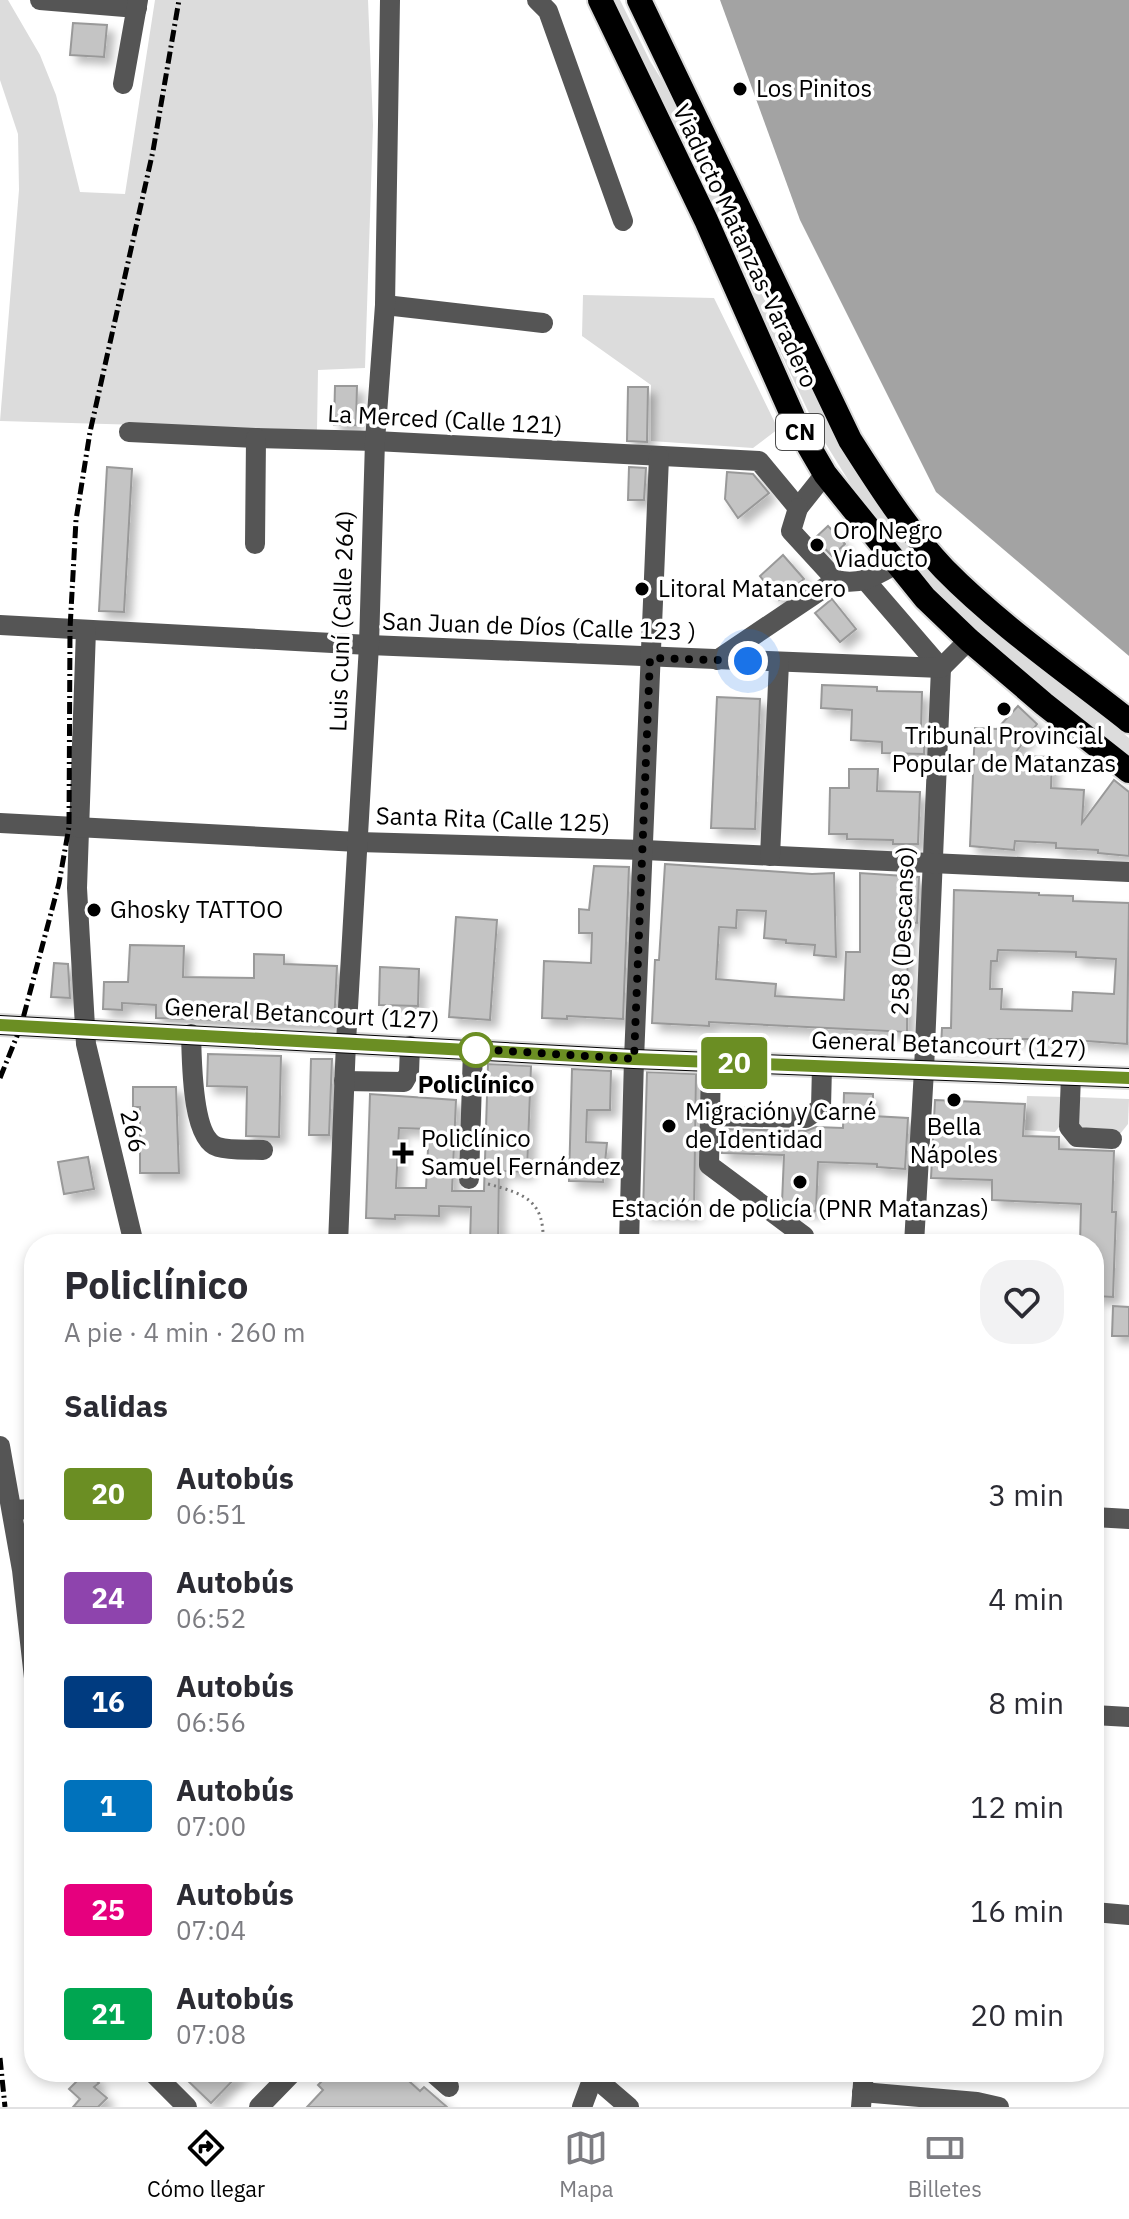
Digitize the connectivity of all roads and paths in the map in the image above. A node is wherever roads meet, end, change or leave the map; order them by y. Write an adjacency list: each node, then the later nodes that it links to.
1 (40, 0): 6 (street)
2 (390, 0): 9 (street, Luis Cuní (Calle 264))
3 (537, 0): 8 (street)
4 (600, 0): 15 (highway, Viaducto Matanzas-Varadero / CN)
5 (639, 0): 29 (highway, Viaducto Matanzas-Varadero / CN)
6 (137, 4): 7 (street)
7 (123, 84)
8 (623, 221)
9 (385, 305): 10 (street); 13 (street, Luis Cuní (Calle 264))
10 (543, 323)
11 (129, 432): 12 (street, La Merced (Calle 121))
12 (256, 438): 13 (street, La Merced (Calle 121)); 17 (street)
13 (375, 441): 14 (street, La Merced (Calle 121)); 24 (street, Luis Cuní (Calle 264))
14 (659, 457): 16 (street, La Merced (Calle 121)); 25 (street)
15 (825, 474): 16 (street); 18 (highway, Viaducto Matanzas-Varadero / CN)
16 (798, 508): 19 (street)
17 (255, 544)
18 (896, 564): 20 (street); 23 (highway, Viaducto Matanzas-Varadero / CN)
19 (836, 580): 20 (street); 26 (street)
20 (866, 581): 28 (street)
21 (0, 625): 22 (street, San Juan de Díos (Calle 123 ))
22 (86, 630): 24 (street, San Juan de Díos (Calle 123 )); 32 (street)
23 (969, 640): 28 (street); 30 (highway, Viaducto Matanzas-Varadero / CN)
24 (369, 645): 25 (street, San Juan de Díos (Calle 123 )); 33 (street, Luis Cuní (Calle 264))
25 (650, 658): 26 (street, San Juan de Díos (Calle 123 )); 34 (street)
26 (717, 660): 27 (street, San Juan de Díos (Calle 123 ))
27 (779, 663): 28 (street, San Juan de Díos (Calle 123 )); 35 (street)
28 (941, 668): 36 (street, 258 (Descanso))
29 (1129, 721)
30 (1129, 771)
31 (0, 823): 32 (street, Santa Rita (Calle 125))
32 (80, 828): 33 (street, Santa Rita (Calle 125)); 39 (street, 266)
33 (358, 842): 34 (street, Santa Rita (Calle 125)); 41 (street, Luis Cuní (Calle 264))
34 (644, 850): 35 (street, Santa Rita (Calle 125)); 44 (street)
35 (770, 856): 36 (street, Santa Rita (Calle 125))
36 (931, 863): 37 (street, Santa Rita (Calle 125)); 47 (street, 258 (Descanso))
37 (1129, 872)
38 (0, 1025): 39 (main road, General Betancourt (127))
39 (86, 1029): 40 (main road, General Betancourt (127)); 55 (street, 266)
40 (191, 1034): 41 (main road, General Betancourt (127)); 53 (street)
41 (346, 1042): 42 (main road, General Betancourt (127)); 50 (street, Luis Cuní (Calle 264))
42 (410, 1046): 43 (main road, General Betancourt (127)); 50 (street)
43 (473, 1049): 44 (main road, General Betancourt (127)); 54 (street)
44 (634, 1059): 45 (main road, General Betancourt (127)); 58 (street)
45 (711, 1062): 46 (main road, General Betancourt (127)); 51 (street)
46 (822, 1066): 47 (main road, General Betancourt (127)); 51 (street)
47 (924, 1070): 48 (main road, General Betancourt (127)); 60 (street, 258 (Descanso))
48 (1071, 1076): 49 (main road, General Betancourt (127)); 52 (street)
49 (1129, 1078)
50 (344, 1081): 56 (street, Luis Cuní (Calle 264))
51 (710, 1116): 59 (street)
52 (1112, 1139)
53 (263, 1150)
54 (469, 1179): 57 (path)
55 (132, 1234)
56 (338, 1234)
57 (543, 1234)
58 (629, 1234)
59 (801, 1234)
60 (915, 1234)
61 (0, 1446): 63 (street)
62 (24, 1509): 63 (street)
63 (12, 1510): 66 (street)
64 (1104, 1518): 65 (street)
65 (1129, 1519)
66 (24, 1554)
67 (1104, 1716): 68 (street)
68 (1129, 1717)
69 (1104, 1913): 70 (street)
70 (1129, 1915)
71 (162, 2082): 78 (street)
72 (283, 2082): 79 (street)
73 (443, 2082): 76 (street)
74 (591, 2082): 80 (street)
75 (602, 2082): 81 (street)
76 (449, 2087)
77 (862, 2090): 82 (street)
78 (187, 2107)
79 (259, 2107)
80 (582, 2107)
81 (629, 2107)
82 (999, 2107)

